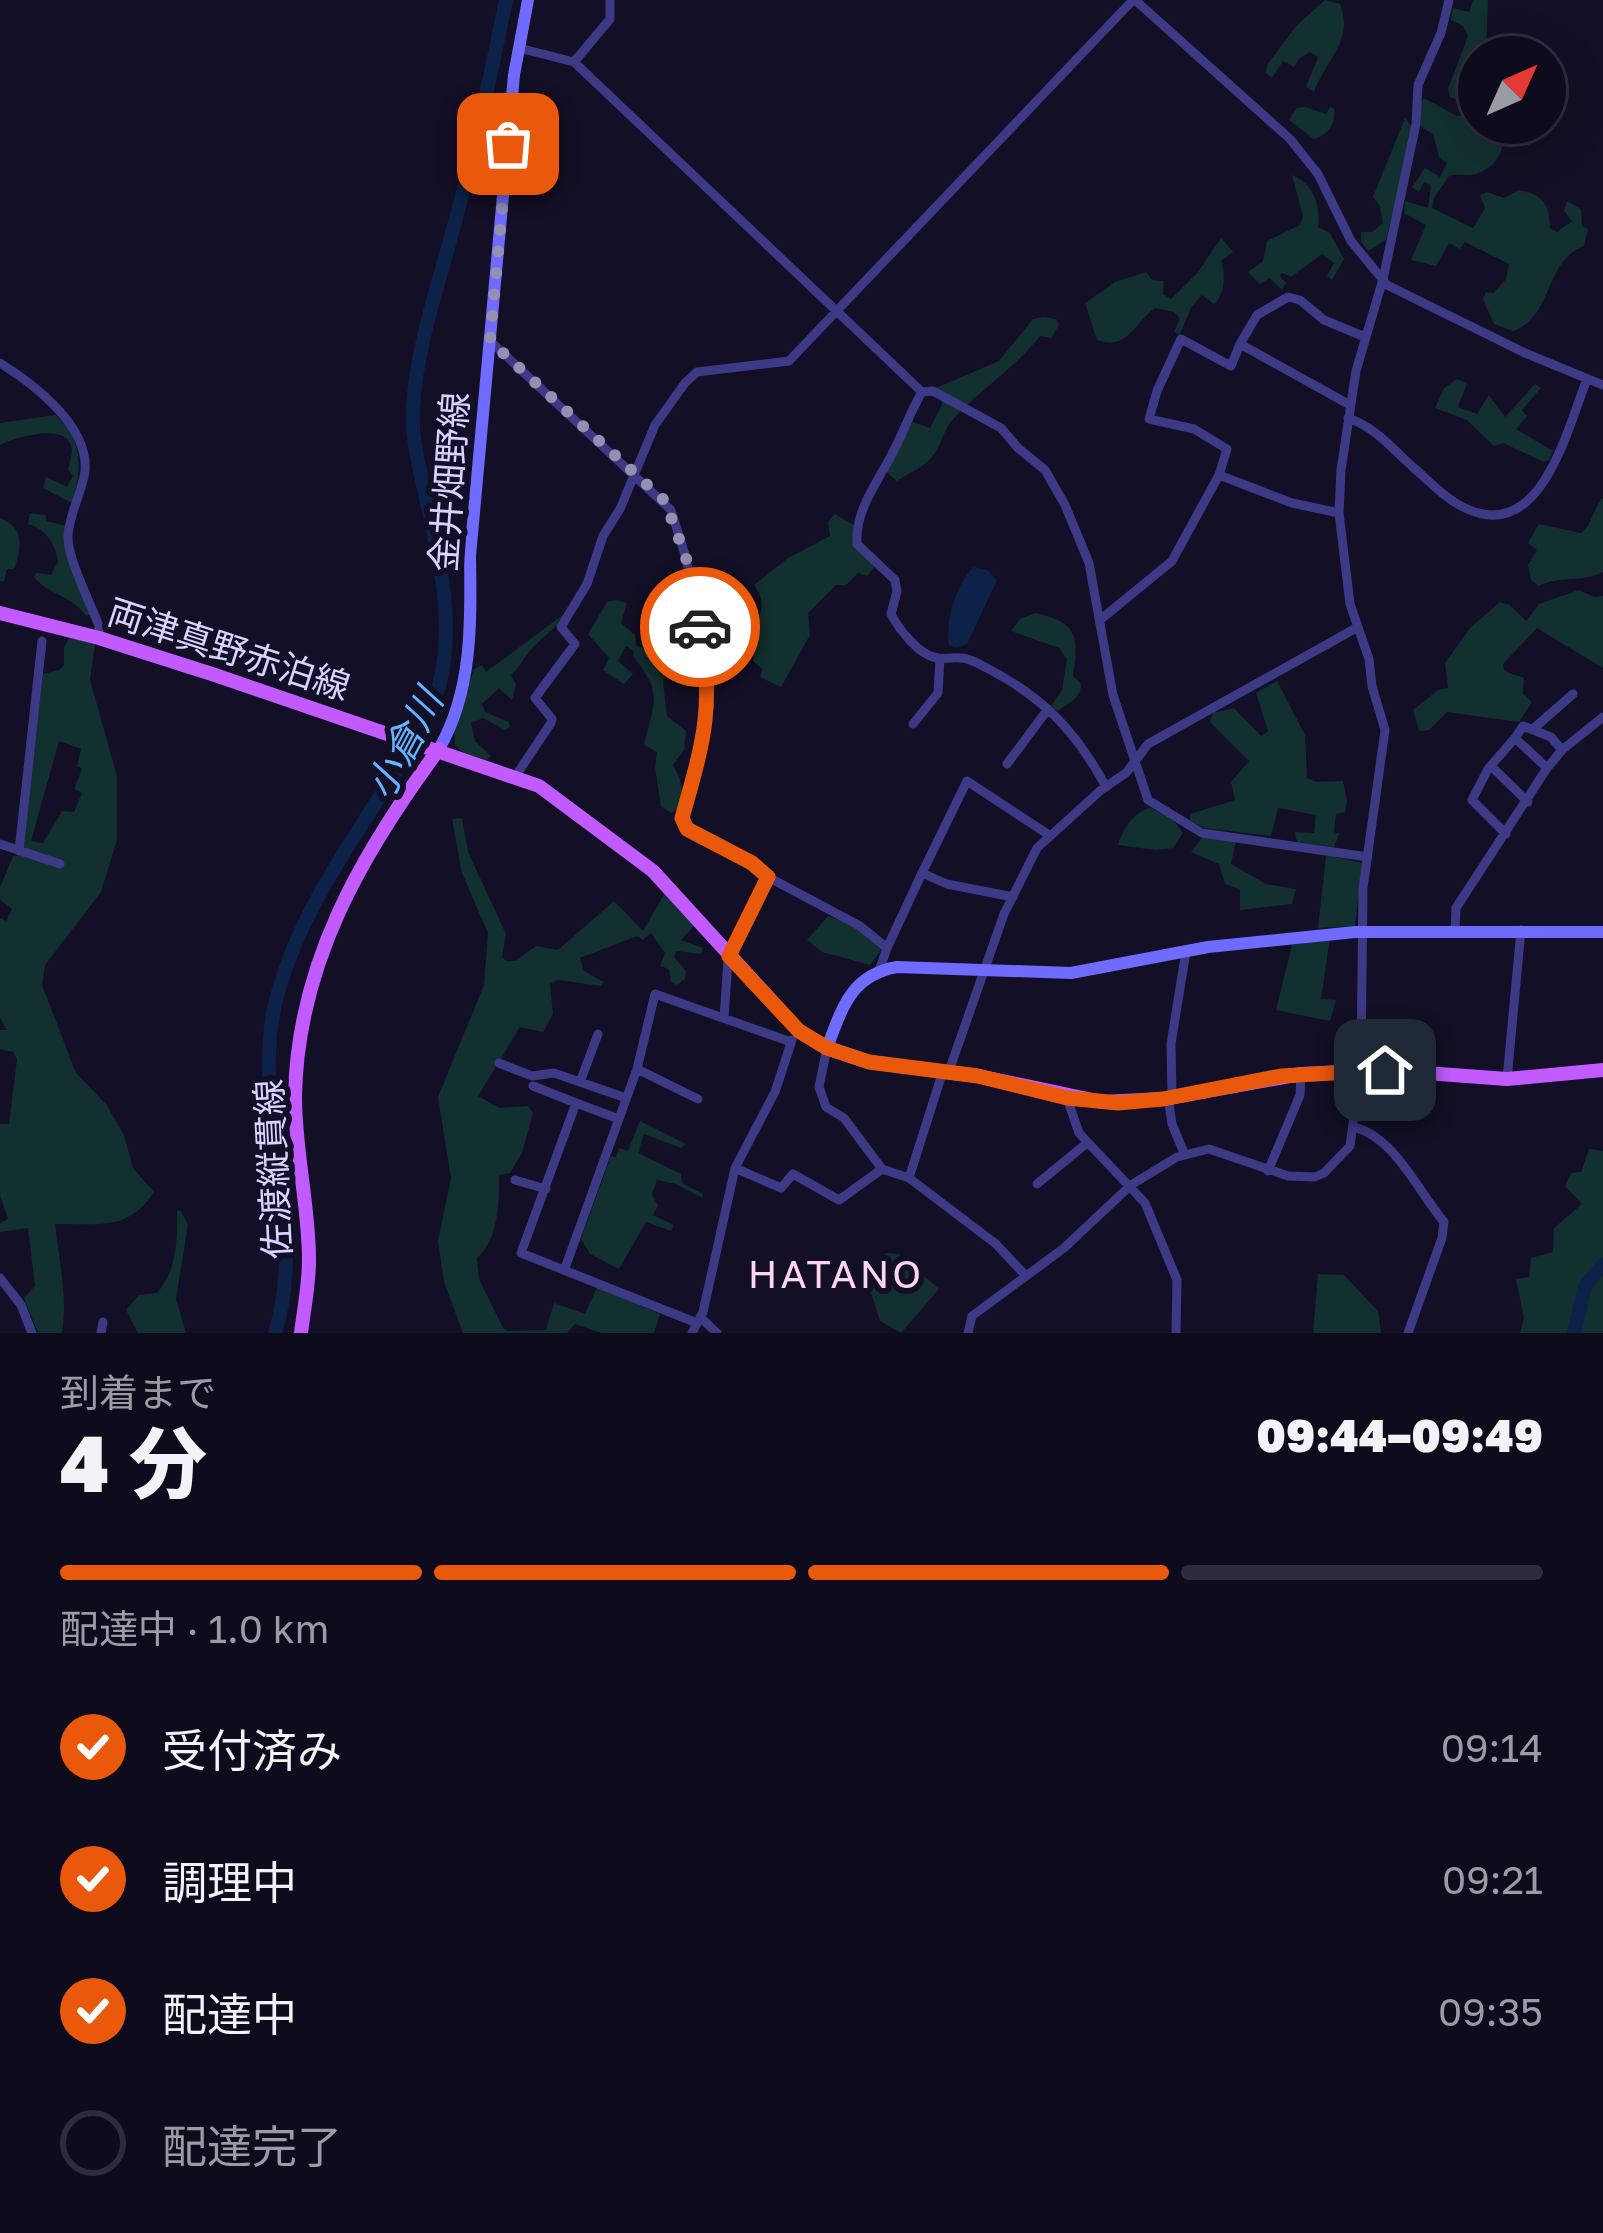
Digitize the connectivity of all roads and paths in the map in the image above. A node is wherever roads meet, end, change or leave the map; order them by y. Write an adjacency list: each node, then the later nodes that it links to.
1 (528, 0): 5 (street, 金井畑野線)
2 (610, 0): 6 (street)
3 (1134, 0): 7 (street); 8 (street)
4 (1449, 0): 7 (street)
5 (519, 48): 6 (street); 10 (street, 金井畑野線)
6 (574, 62): 8 (street)
7 (1383, 279): 9 (street); 13 (street)
8 (837, 312): 15 (street); 18 (street)
9 (1365, 338): 11 (street); 16 (street)
10 (490, 341): 18 (street); 33 (street, 金井畑野線)
11 (1240, 344): 16 (street); 19 (street)
12 (0, 363): 24 (street)
13 (1587, 379): 14 (street); 17 (street)
14 (1603, 385)
15 (922, 392): 22 (street); 26 (street)
16 (1350, 405): 17 (street)
17 (1348, 418): 20 (street)
18 (635, 473): 39 (street); 49 (street)
19 (1219, 475): 20 (street); 22 (street)
20 (1339, 513): 23 (street)
21 (0, 613): 24 (main road, 両津真野赤泊線)
22 (1100, 620): 36 (street)
23 (1358, 627): 36 (street); 46 (street)
24 (100, 638): 33 (main road, 両津真野赤泊線)
25 (43, 640): 45 (street)
26 (940, 659): 28 (street); 30 (street)
27 (1573, 694): 31 (street)
28 (1048, 709): 35 (street); 40 (street)
29 (1603, 717): 34 (street)
30 (913, 724)
31 (1533, 730): 32 (street); 34 (street)
32 (1515, 738): 37 (street); 38 (street)
33 (435, 748): 39 (main road, 両津真野赤泊線); 95 (main road, 佐渡縦貫線)
34 (1562, 749): 38 (street)
35 (1006, 764)
36 (1133, 764): 40 (street); 46 (street)
37 (1491, 766): 41 (street); 42 (street)
38 (1547, 768): 41 (street)
39 (515, 777): 57 (main road, 両津真野赤泊線)
40 (1106, 787): 43 (street)
41 (1528, 802): 42 (street)
42 (1506, 833): 51 (street)
43 (1049, 835): 48 (street); 50 (street)
44 (0, 844): 45 (street)
45 (19, 851): 47 (street)
46 (1368, 857): 53 (street)
47 (60, 864)
48 (922, 873): 50 (street); 55 (street)
49 (768, 877): 55 (street); 57 (street)
50 (1013, 897): 59 (street)
51 (1455, 930): 52 (street); 53 (street)
52 (1521, 930): 54 (street); 70 (street)
53 (1363, 931): 56 (street); 68 (street)
54 (1603, 932)
55 (887, 948): 58 (street)
56 (1186, 951): 59 (street); 73 (street)
57 (729, 956): 60 (street); 62 (main road, 両津真野赤泊線)
58 (879, 971): 59 (street); 63 (street)
59 (985, 971): 67 (street)
60 (724, 1018): 62 (street); 65 (street)
61 (598, 1034): 71 (street)
62 (795, 1036): 63 (main road, 両津真野赤泊線); 82 (street)
63 (827, 1048): 67 (main road, 両津真野赤泊線); 83 (street)
64 (500, 1063): 71 (street)
65 (637, 1069): 74 (street); 76 (street)
66 (1603, 1070): 70 (main road, 両津真野赤泊線)
67 (946, 1071): 75 (main road, 両津真野赤泊線); 85 (street)
68 (1360, 1072): 69 (main road, 両津真野赤泊線); 70 (main road, 両津真野赤泊線); 79 (street)
69 (1301, 1074): 73 (main road, 両津真野赤泊線); 84 (street)
70 (1507, 1079)
71 (580, 1082): 74 (street)
72 (533, 1087): 77 (street)
73 (1170, 1097): 75 (main road, 両津真野赤泊線); 81 (street)
74 (626, 1098): 78 (street)
75 (1067, 1098): 80 (street)
76 (698, 1099)
77 (576, 1103): 78 (street); 89 (street)
78 (619, 1119): 90 (street)
79 (1353, 1127): 84 (street); 99 (street)
80 (1087, 1143): 87 (street); 88 (street)
81 (1184, 1153): 84 (street); 88 (street)
82 (735, 1168): 83 (street); 93 (street)
83 (882, 1169): 85 (street)
84 (1268, 1171)
85 (909, 1178): 91 (street)
86 (515, 1180): 89 (street)
87 (1037, 1184)
88 (1131, 1185): 91 (street); 98 (street)
89 (546, 1189): 90 (street)
90 (565, 1268): 93 (street)
91 (1025, 1275): 97 (street)
92 (0, 1278): 94 (street)
93 (696, 1324): 96 (street)
94 (32, 1333)
95 (301, 1333)
96 (717, 1333)
97 (968, 1333)
98 (1176, 1333)
99 (1408, 1333)

